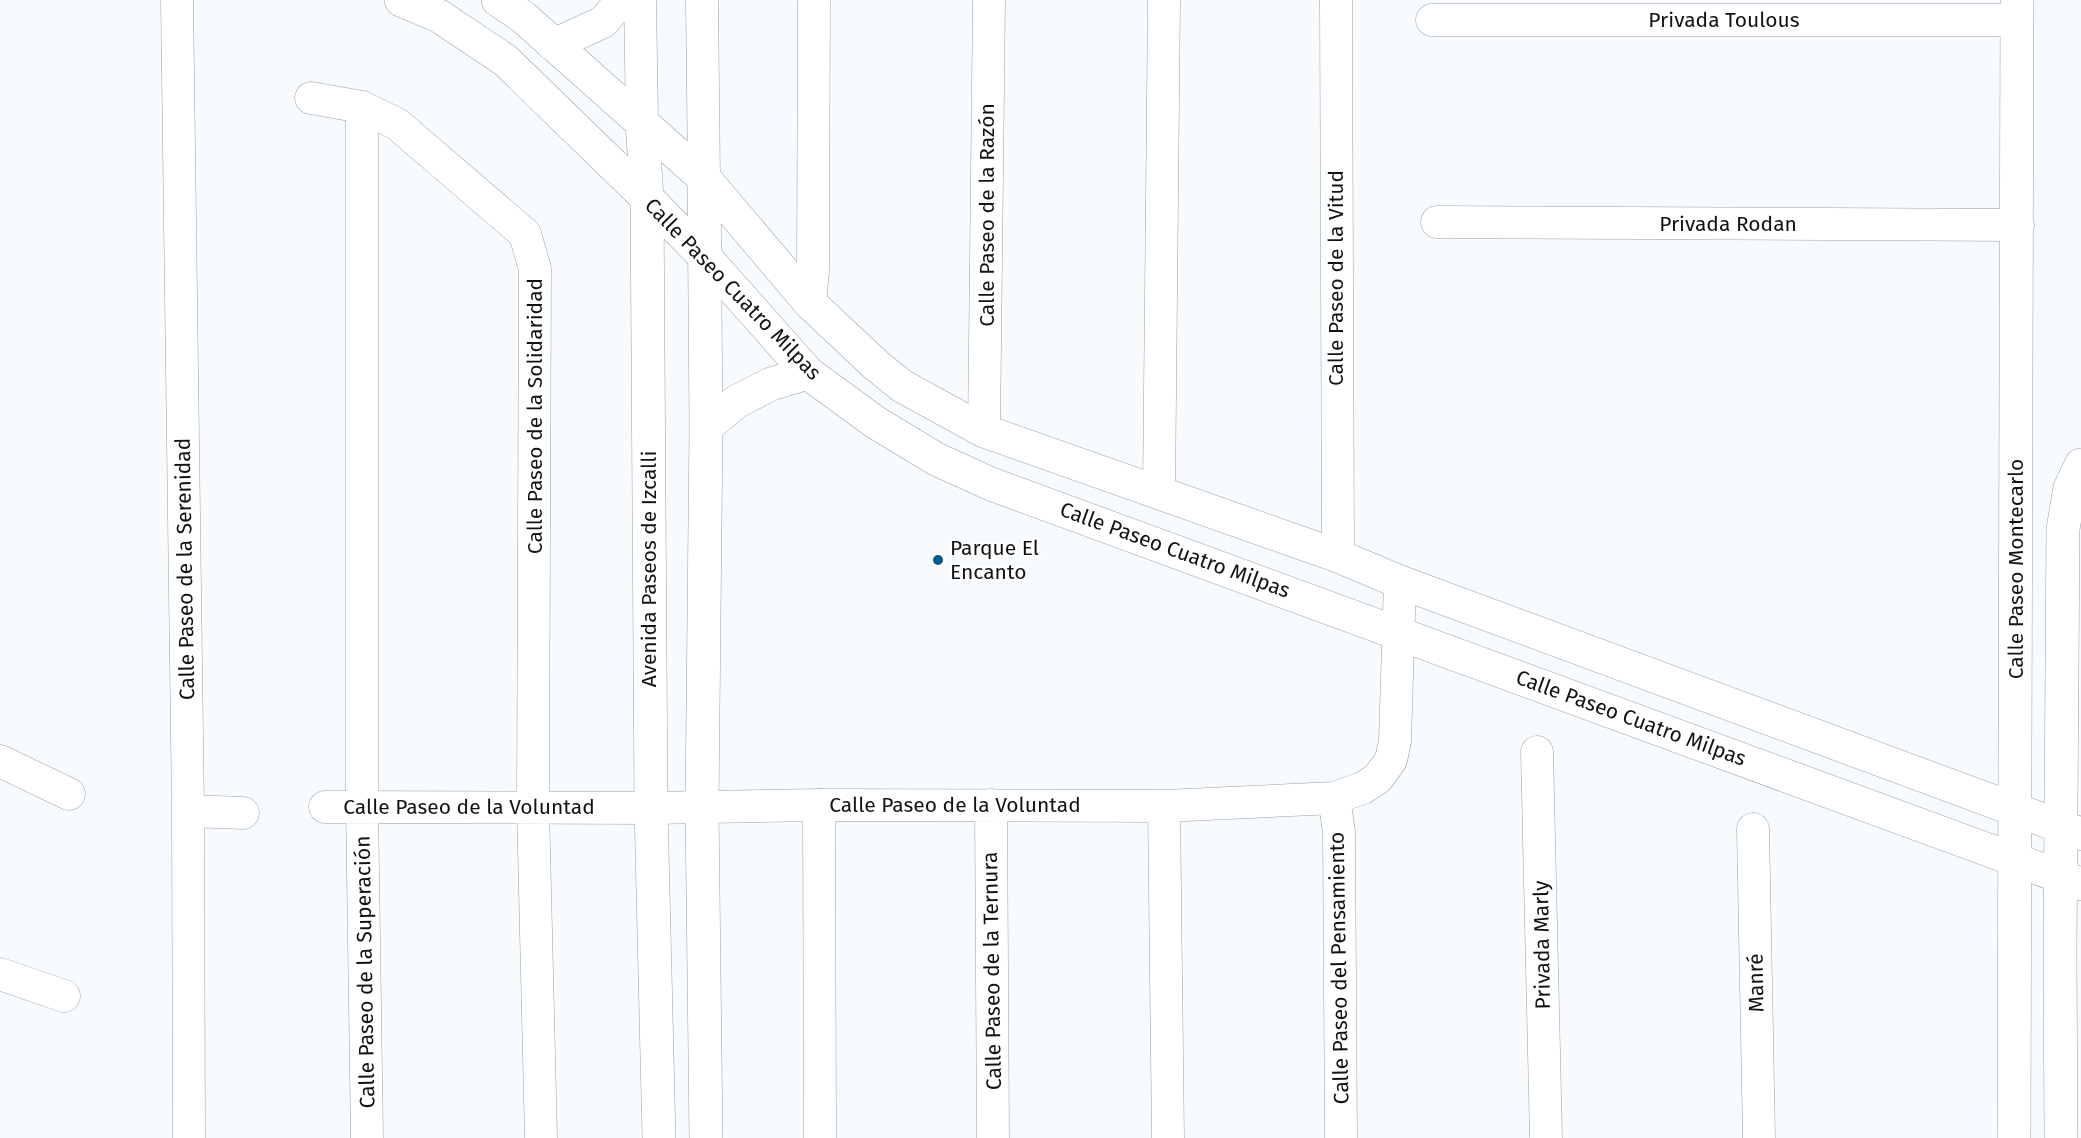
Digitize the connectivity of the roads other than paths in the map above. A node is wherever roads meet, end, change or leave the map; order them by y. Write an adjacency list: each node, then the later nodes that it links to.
1 (177, 0): 44 (street, Calle Paseo de la Serenidad)
2 (401, 0): 18 (street, Calle Paseo Cuatro Milpas)
3 (622, 0): 13 (street)
4 (640, 0): 16 (street, Avenida Paseos de Izcalli)
5 (702, 0): 17 (street)
6 (814, 0): 22 (street)
7 (989, 0): 25 (street, Calle Paseo de la Razón)
8 (1164, 0): 27 (street)
9 (1336, 0): 28 (street, Calle Paseo de la Vitud)
10 (506, 2): 13 (street)
11 (2017, 10): 12 (street, Privada Toulous); 20 (street, Calle Paseo Montecarlo)
12 (1432, 20)
13 (553, 45): 16 (street)
14 (311, 98): 15 (street, Calle Paseo de la Solidaridad)
15 (362, 107): 39 (street); 40 (street, Calle Paseo de la Solidaridad)
16 (642, 122): 17 (street); 18 (street, Avenida Paseos de Izcalli)
17 (704, 178): 21 (street); 22 (street)
18 (647, 198): 21 (street, Calle Paseo Cuatro Milpas); 42 (street, Avenida Paseos de Izcalli)
19 (1437, 222): 20 (street, Privada Rodan)
20 (2019, 225): 43 (street, Calle Paseo Montecarlo)
21 (706, 258): 23 (street, Calle Paseo Cuatro Milpas); 24 (street)
22 (810, 303): 25 (street)
23 (808, 373): 24 (street); 30 (street, Calle Paseo Cuatro Milpas)
24 (706, 427): 41 (street)
25 (984, 431): 27 (street)
26 (2081, 465): 47 (street)
27 (1159, 492): 28 (street)
28 (1338, 556): 29 (street)
29 (1400, 582): 30 (street, Calle Paseo de la Voluntad); 43 (street)
30 (1400, 632): 34 (street, Calle Paseo de la Voluntad); 48 (street, Calle Paseo Cuatro Milpas)
31 (1537, 752): 61 (street, Privada Marly)
32 (0, 761): 33 (street)
33 (69, 794)
34 (1334, 798): 37 (street, Calle Paseo de la Voluntad); 60 (street, Calle Paseo del Pensamiento)
35 (819, 805): 36 (street, Calle Paseo de la Voluntad); 41 (street, Calle Paseo de la Voluntad); 57 (street)
36 (991, 805): 37 (street, Calle Paseo de la Voluntad); 58 (street, Calle Paseo de la Ternura)
37 (1164, 806): 59 (street)
38 (325, 807): 39 (street, Calle Paseo de la Voluntad)
39 (362, 807): 40 (street, Calle Paseo de la Voluntad); 53 (street, Calle Paseo de la Superación)
40 (533, 807): 42 (street, Calle Paseo de la Voluntad); 54 (street)
41 (702, 807): 42 (street, Calle Paseo de la Voluntad); 56 (street)
42 (651, 808): 55 (street, Avenida Paseos de Izcalli)
43 (2015, 809): 47 (street); 48 (street, Calle Paseo Montecarlo)
44 (188, 811): 45 (street); 52 (street, Calle Paseo de la Serenidad)
45 (243, 813)
46 (1753, 829): 62 (street, Manré)
47 (2071, 830): 49 (street)
48 (2014, 859): 49 (street, Calle Paseo Cuatro Milpas); 63 (street, Calle Paseo Montecarlo)
49 (2071, 880): 64 (street)
50 (0, 974): 51 (street)
51 (64, 996)
52 (189, 1138)
53 (367, 1138)
54 (541, 1138)
55 (659, 1138)
56 (706, 1138)
57 (820, 1138)
58 (993, 1138)
59 (1168, 1138)
60 (1341, 1138)
61 (1546, 1138)
62 (1759, 1138)
63 (2014, 1138)
64 (2061, 1138)

